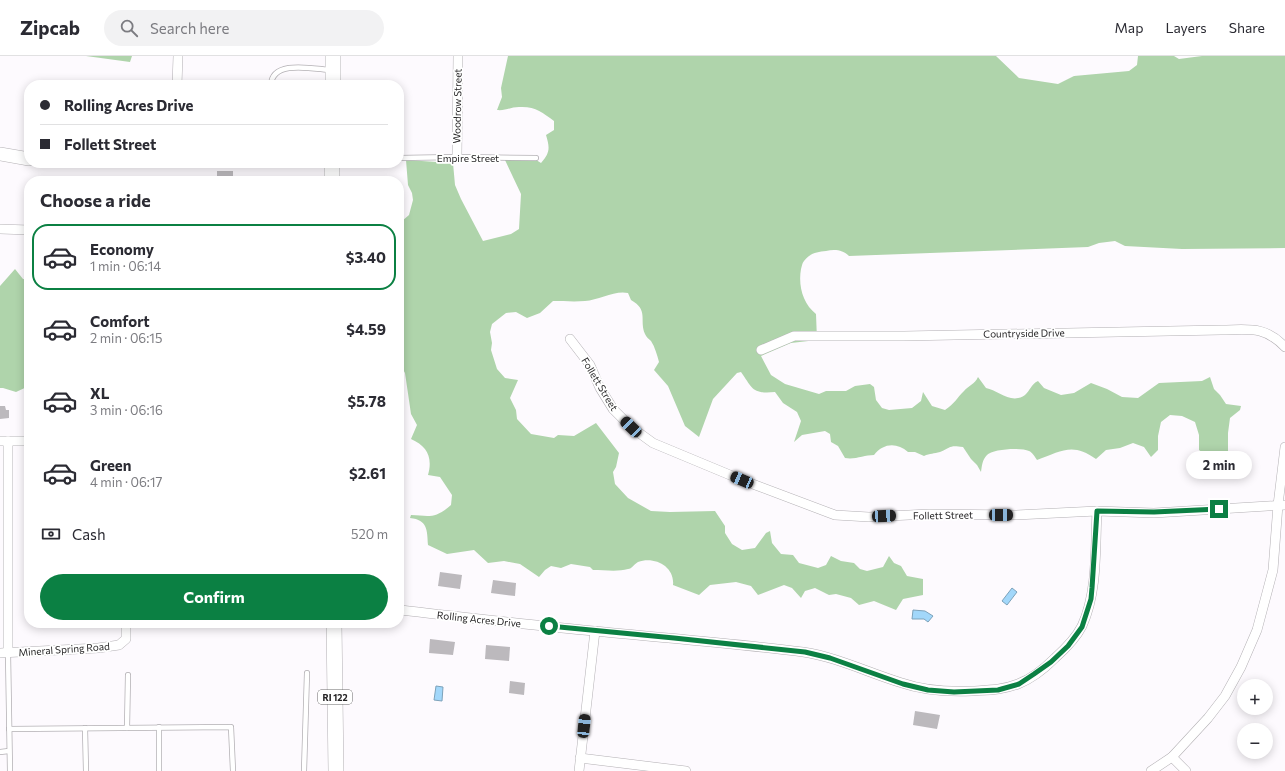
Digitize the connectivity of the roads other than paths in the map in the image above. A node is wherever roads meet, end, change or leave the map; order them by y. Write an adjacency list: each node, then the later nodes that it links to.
1 (178, 56): 4 (street)
2 (458, 56): 9 (street, Woodrow Street)
3 (333, 63): 5 (lane); 6 (main road)
4 (177, 80)
5 (272, 80)
6 (333, 80)
7 (0, 154): 8 (street)
8 (24, 157)
9 (456, 157): 10 (lane, Empire Street); 11 (lane, Empire Street)
10 (404, 158)
11 (536, 158)
12 (0, 229): 13 (street)
13 (24, 230)
14 (570, 339): 21 (street, Follett Street)
15 (1285, 347): 16 (street, Countryside Drive)
16 (762, 350)
17 (4, 441): 18 (street); 26 (street)
18 (24, 441)
19 (1285, 447): 20 (street)
20 (1281, 505): 21 (street, Follett Street); 35 (street)
21 (1097, 511): 25 (street, Rolling Acres Drive)
22 (404, 611): 25 (street, Rolling Acres Drive)
23 (126, 628): 26 (street, Mineral Spring Road)
24 (334, 628): 42 (main road, RI 122)
25 (594, 631): 36 (street)
26 (4, 653): 30 (lane)
27 (307, 673): 41 (lane)
28 (128, 675): 32 (lane)
29 (159, 727): 32 (lane); 39 (lane); 40 (lane)
30 (9, 728): 31 (lane); 33 (lane)
31 (85, 728): 32 (lane); 38 (lane)
32 (127, 728)
33 (9, 751): 34 (lane); 37 (lane)
34 (0, 752)
35 (1172, 757): 45 (street); 46 (street)
36 (580, 758): 43 (street); 44 (street)
37 (10, 771)
38 (86, 771)
39 (159, 771)
40 (233, 771)
41 (304, 771)
42 (336, 771)
43 (579, 771)
44 (686, 771)
45 (1151, 771)
46 (1186, 771)

